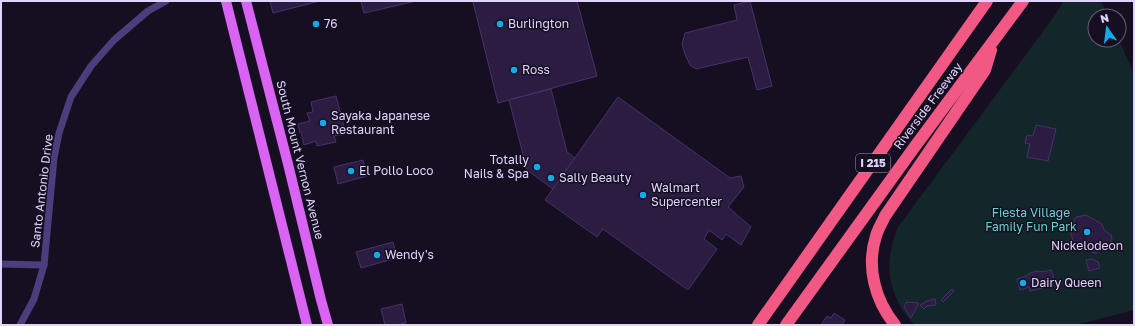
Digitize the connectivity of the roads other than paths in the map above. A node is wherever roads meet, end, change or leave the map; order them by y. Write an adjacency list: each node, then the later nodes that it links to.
1 (166, 1): 8 (street, Santo Antonio Drive)
2 (226, 1): 10 (main road)
3 (246, 1): 11 (main road, South Mount Vernon Avenue)
4 (987, 1): 12 (highway, Riverside Freeway / I 215)
5 (1023, 1): 6 (highway, Riverside Freeway / I 215)
6 (992, 43): 13 (highway, Riverside Freeway / I 215); 14 (highway)
7 (1, 264): 8 (street)
8 (44, 265): 9 (street, Santo Antonio Drive)
9 (20, 325)
10 (307, 325)
11 (328, 325)
12 (758, 325)
13 (786, 325)
14 (895, 325)

